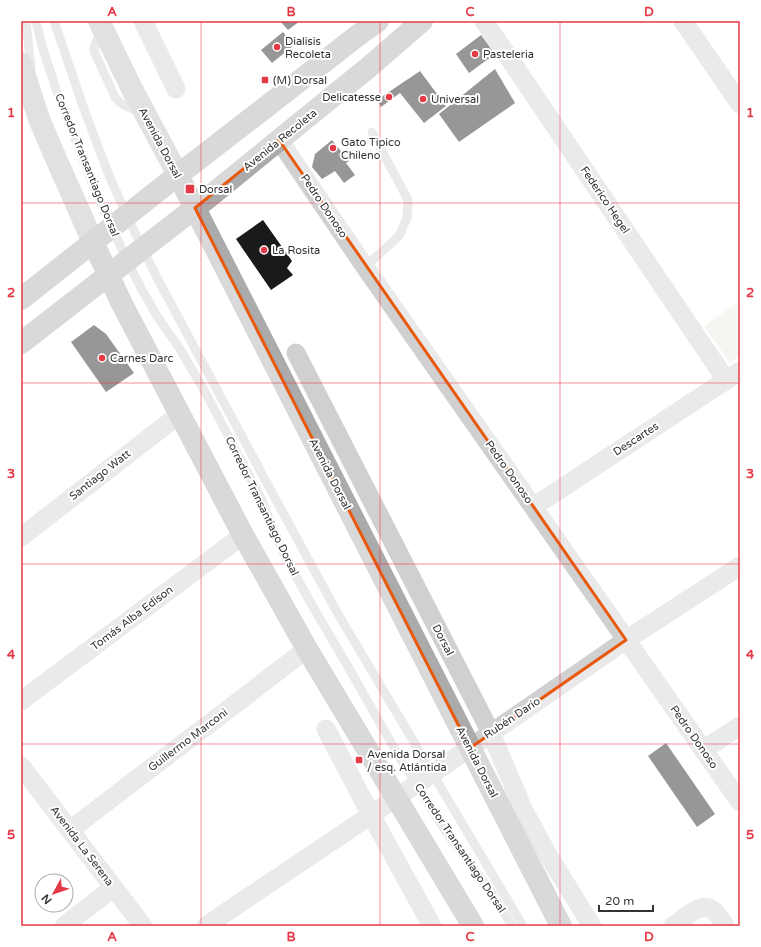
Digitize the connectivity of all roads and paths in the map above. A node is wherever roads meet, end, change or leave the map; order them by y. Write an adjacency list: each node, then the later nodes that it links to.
1 (26, 21): 14 (lane)
2 (36, 21): 19 (lane, Corredor Transantiago Dorsal)
3 (54, 21): 19 (lane, Corredor Transantiago Dorsal)
4 (143, 21): 11 (street)
5 (422, 21): 16 (main road, Avenida Recoleta)
6 (484, 21): 27 (street, Federico Hegel)
7 (683, 21): 13 (street)
8 (376, 22): 12 (main road)
9 (101, 24): 17 (main road, Avenida Dorsal)
10 (21, 63): 14 (main road)
11 (176, 89)
12 (284, 93): 16 (main road); 17 (main road)
13 (740, 104)
14 (35, 107): 20 (main road)
15 (372, 132): 22 (lane)
16 (279, 140): 18 (main road, Avenida Recoleta); 22 (street, Pedro Donoso)
17 (178, 175): 18 (main road, Avenida Dorsal); 19 (main road)
18 (195, 208): 21 (main road, Avenida Recoleta); 39 (main road, Avenida Dorsal)
19 (119, 221): 20 (main road); 21 (lane, Corredor Transantiago Dorsal); 21 (lane, Corredor Transantiago Dorsal)
20 (93, 242): 23 (main road); 24 (main road)
21 (134, 254): 23 (main road, Avenida Recoleta); 41 (lane, Corredor Transantiago Dorsal); 43 (lane, Corredor Transantiago Dorsal)
22 (365, 267): 29 (street, Pedro Donoso)
23 (108, 275): 25 (main road, Avenida Recoleta); 28 (main road)
24 (21, 299)
25 (21, 343)
26 (296, 353): 38 (street, Dorsal)
27 (733, 375): 29 (street, Descartes)
28 (180, 414): 30 (main road); 31 (street, Santiago Watt)
29 (533, 507): 33 (street, Pedro Donoso)
30 (243, 535): 34 (main road); 35 (street, Tomás Alba Edison)
31 (21, 536)
32 (740, 566): 33 (street, Rubén Darío)
33 (626, 640): 38 (street, Rubén Darío); 40 (street, Pedro Donoso)
34 (307, 649): 44 (main road); 47 (street, Guillermo Marconi)
35 (21, 701)
36 (740, 726): 40 (street)
37 (326, 729): 46 (street)
38 (491, 733): 39 (street, Rubén Darío); 57 (street, Dorsal)
39 (470, 748): 41 (street, Rubén Darío); 49 (main road, Avenida Dorsal)
40 (703, 750): 45 (street, Pedro Donoso)
41 (432, 773): 43 (street, Rubén Darío); 56 (lane, Corredor Transantiago Dorsal)
42 (23, 774): 47 (street, Avenida La Serena)
43 (416, 784): 44 (street, Rubén Darío); 55 (lane, Corredor Transantiago Dorsal)
44 (396, 798): 46 (street, Rubén Darío); 54 (main road)
45 (740, 802)
46 (371, 815): 52 (street, Rubén Darío); 53 (street)
47 (70, 830): 48 (street, Avenida La Serena)
48 (114, 888): 50 (street); 51 (street, Avenida La Serena)
49 (557, 920)
50 (64, 926)
51 (143, 926)
52 (206, 926)
53 (432, 926)
54 (473, 926)
55 (512, 926)
56 (523, 926)
57 (592, 926)
58 (673, 926): 59 (street)
59 (724, 926)

